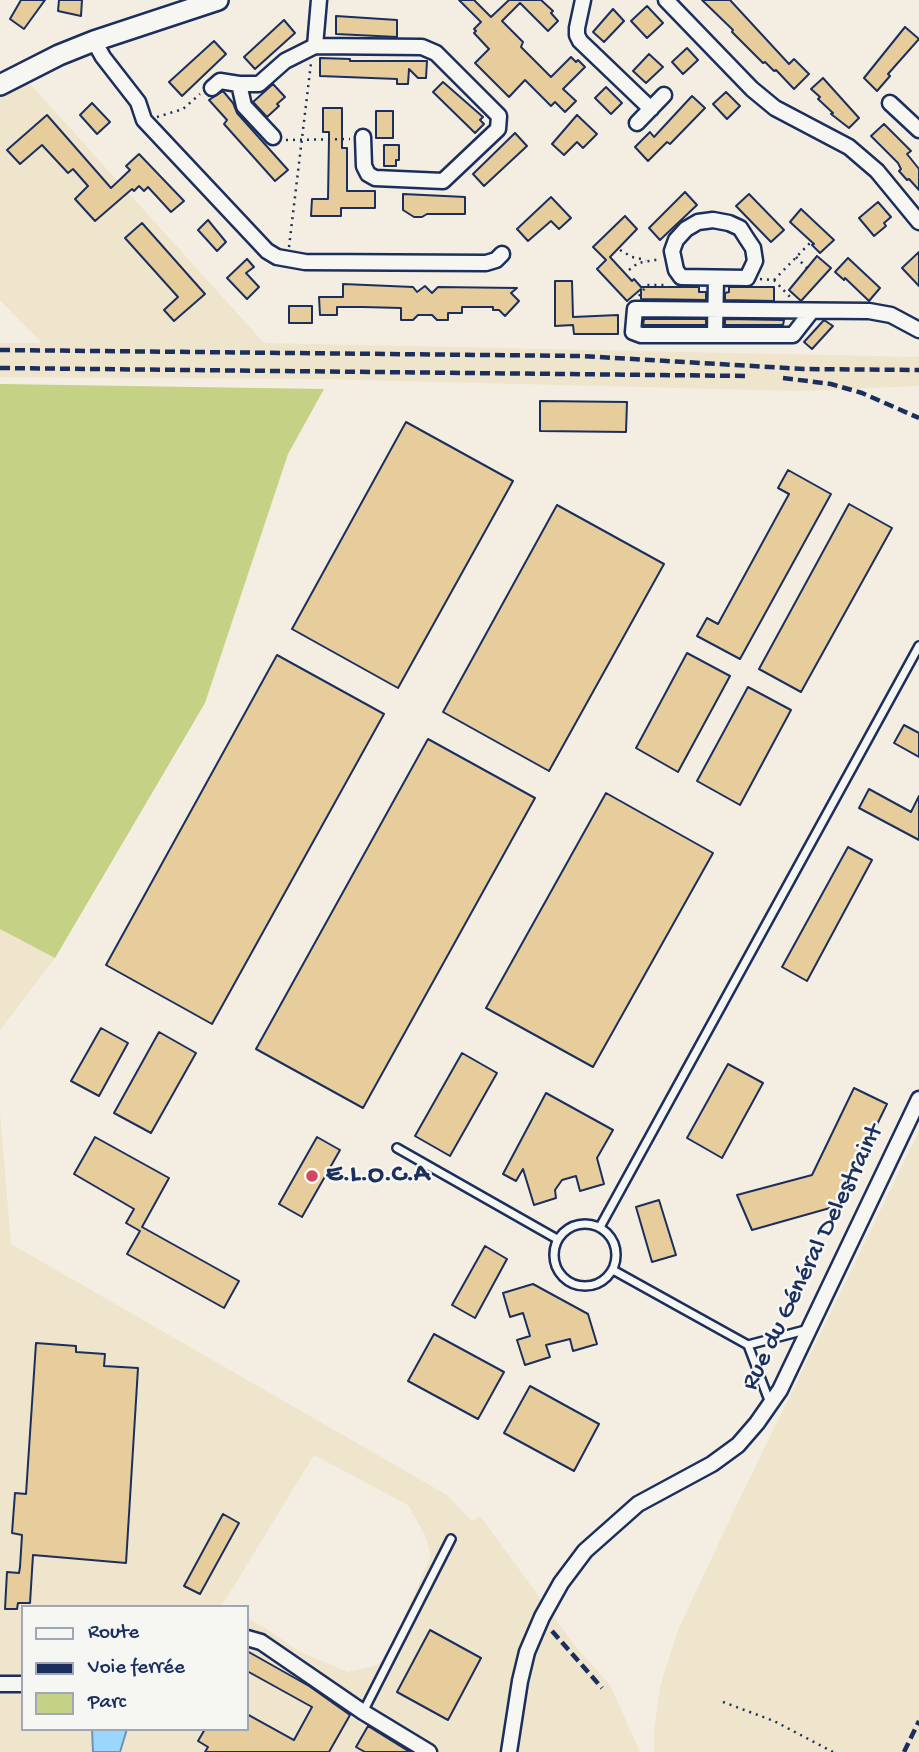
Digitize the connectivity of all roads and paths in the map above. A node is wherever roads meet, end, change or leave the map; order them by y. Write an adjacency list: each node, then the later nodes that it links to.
1 (218, 0): 5 (main road)
2 (319, 0): 6 (street)
3 (583, 0): 12 (street)
4 (666, 0): 19 (street)
5 (94, 41): 8 (main road); 13 (street)
6 (315, 46): 7 (street); 17 (street); 18 (path)
7 (239, 84): 9 (street); 16 (street)
8 (0, 85)
9 (212, 88): 13 (path)
10 (664, 96): 12 (street)
11 (890, 103): 15 (street)
12 (651, 109): 14 (street)
13 (144, 120): 25 (street)
14 (637, 123)
15 (919, 130)
16 (273, 137): 18 (path)
17 (363, 137): 18 (path)
18 (303, 140): 25 (path)
19 (919, 222)
20 (810, 243): 23 (path)
21 (620, 250): 26 (path)
22 (502, 254): 25 (street)
23 (796, 257): 27 (path); 31 (path)
24 (673, 258): 26 (path); 29 (street); 30 (street)
25 (288, 260)
26 (648, 260): 28 (path)
27 (807, 268)
28 (629, 270)
29 (681, 277): 30 (street); 32 (path)
30 (716, 278): 33 (street)
31 (774, 279)
32 (635, 309): 33 (street); 36 (street)
33 (715, 310): 34 (street); 36 (street)
34 (811, 313): 35 (street); 36 (street)
35 (919, 330)
36 (715, 334)
37 (919, 646): 40 (lane)
38 (919, 1099): 43 (street, Rue du Général Delestraint)
39 (397, 1148): 41 (lane)
40 (600, 1227): 41 (lane); 42 (lane)
41 (557, 1239): 42 (lane)
42 (612, 1270): 44 (lane)
43 (809, 1329): 44 (lane); 45 (street, Rue du Général Delestraint)
44 (748, 1345): 45 (lane)
45 (770, 1404): 53 (street, Rue du Général Delestraint)
46 (451, 1539): 51 (lane)
47 (248, 1638): 51 (street)
48 (0, 1684): 49 (street)
49 (21, 1684)
50 (723, 1702): 54 (path)
51 (363, 1712): 52 (street)
52 (429, 1752)
53 (509, 1752)
54 (833, 1752)

